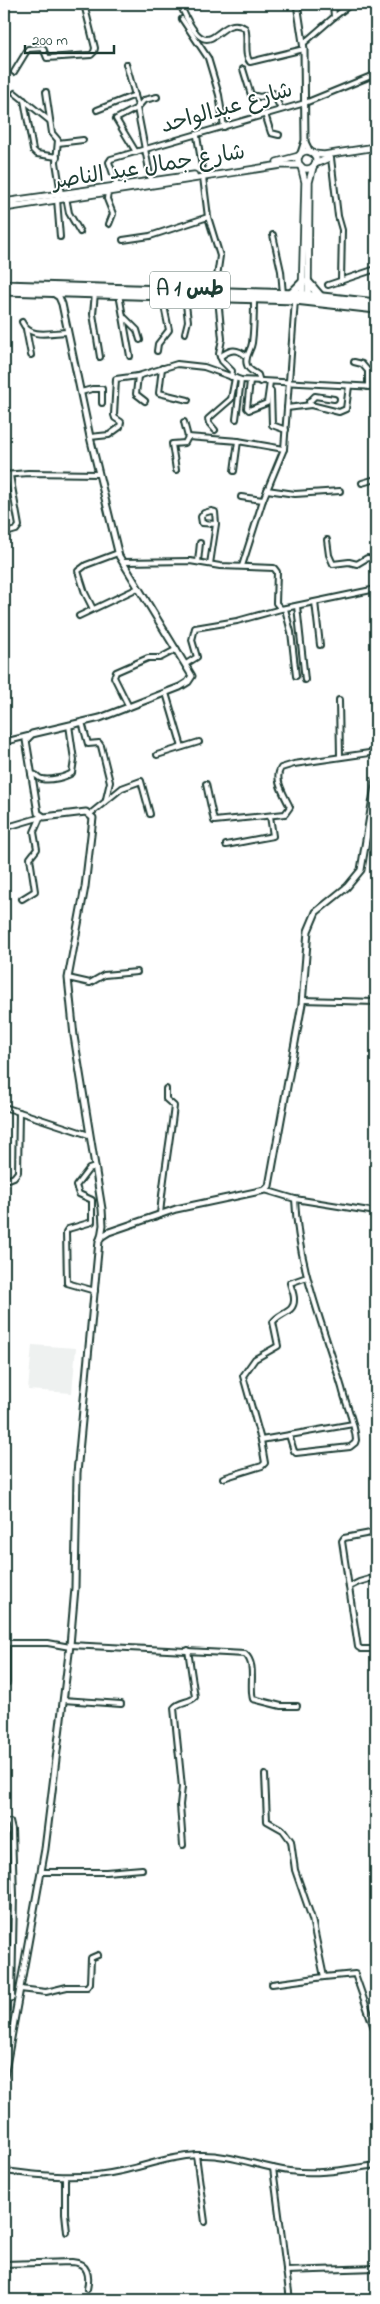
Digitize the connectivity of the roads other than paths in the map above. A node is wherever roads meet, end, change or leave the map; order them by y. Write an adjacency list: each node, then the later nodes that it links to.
1 (84, 4): 12 (street)
2 (180, 4): 9 (street)
3 (297, 4): 8 (street)
4 (333, 4): 6 (street)
5 (351, 4): 6 (street)
6 (334, 17): 8 (street)
7 (182, 19): 25 (street)
8 (304, 42): 9 (street)
9 (304, 49): 19 (street)
10 (126, 64): 16 (street)
11 (243, 69): 21 (street)
12 (14, 72)
13 (376, 74): 19 (street, شارع عبدالواحد)
14 (46, 92): 24 (street)
15 (15, 93): 18 (street)
16 (135, 95): 20 (street); 22 (street)
17 (157, 97): 20 (street)
18 (24, 100): 24 (street); 36 (street)
19 (305, 103): 21 (street, شارع عبدالواحد); 29 (street)
20 (138, 107): 32 (street); 33 (street)
21 (282, 109): 23 (street, شارع عبدالواحد)
22 (97, 110)
23 (265, 114): 25 (street, شارع عبدالواحد); 26 (street)
24 (50, 120): 30 (street)
25 (224, 127): 27 (street, شارع عبدالواحد)
26 (279, 135)
27 (197, 136): 32 (street, شارع عبدالواحد); 40 (street)
28 (83, 140): 30 (street)
29 (305, 141): 34 (street); 35 (street)
30 (58, 143): 36 (street)
31 (376, 149): 34 (main road); 37 (main road)
32 (146, 150): 33 (street, شارع عبدالواحد); 41 (street)
33 (136, 152): 42 (street, شارع عبدالواحد)
34 (312, 153): 35 (main road, شارع جمال عبد الناصر); 38 (main road)
35 (300, 155): 39 (main road); 40 (main road, شارع جمال عبد الناصر)
36 (57, 157): 44 (street)
37 (331, 158): 38 (main road); 54 (street)
38 (314, 165): 39 (main road, شارع جمال عبد الناصر); 55 (main road)
39 (300, 166): 40 (main road, شارع جمال عبد الناصر); 55 (main road)
40 (203, 175): 41 (main road, شارع جمال عبد الناصر); 43 (main road, شارع جمال عبد الناصر); 47 (street)
41 (151, 180): 42 (main road, شارع جمال عبد الناصر)
42 (117, 186): 44 (main road, شارع جمال عبد الناصر)
43 (108, 191): 44 (main road, شارع جمال عبد الناصر); 48 (street)
44 (61, 197): 45 (main road, شارع جمال عبد الناصر); 46 (main road, شارع جمال عبد الناصر); 49 (street); 51 (street)
45 (4, 202)
46 (4, 208)
47 (208, 217): 52 (street); 62 (street)
48 (109, 224)
49 (80, 232)
50 (273, 235): 63 (street)
51 (60, 237)
52 (123, 240)
53 (376, 269): 54 (street)
54 (341, 281): 57 (street)
55 (306, 282): 63 (highway); 66 (highway); 69 (main road)
56 (4, 285): 62 (highway, A 1 طس)
57 (328, 285)
58 (4, 291): 59 (highway)
59 (51, 292): 60 (highway); 71 (street)
60 (73, 293): 61 (highway); 71 (street)
61 (95, 294): 67 (highway); 85 (street)
62 (216, 294): 63 (highway, A 1 طس); 65 (highway); 68 (highway); 84 (street)
63 (286, 294): 69 (highway, A 1 طس)
64 (162, 296): 65 (highway); 67 (highway); 80 (street)
65 (184, 296): 76 (street)
66 (323, 296): 69 (highway, A 1 طس); 70 (highway, A 1 طس)
67 (120, 298): 77 (street); 82 (street)
68 (254, 299): 69 (highway); 83 (street)
69 (303, 299): 72 (highway); 94 (street)
70 (376, 303)
71 (62, 304): 75 (street)
72 (376, 309)
73 (22, 322): 74 (street)
74 (26, 329): 75 (street); 81 (street)
75 (68, 332): 99 (street)
76 (185, 332)
77 (140, 340)
78 (375, 344): 79 (street)
79 (376, 350)
80 (157, 352)
81 (31, 355)
82 (130, 356)
83 (246, 356): 84 (street); 92 (street)
84 (220, 357): 89 (street)
85 (100, 358)
86 (354, 362): 96 (street)
87 (162, 368): 88 (street); 89 (street); 101 (street)
88 (138, 376): 102 (street); 114 (street)
89 (233, 377): 90 (street); 104 (street)
90 (241, 380): 91 (street); 106 (street)
91 (250, 381): 92 (street); 93 (street)
92 (260, 382): 93 (street)
93 (270, 382): 94 (street)
94 (289, 382): 95 (street); 107 (street)
95 (349, 386): 96 (street); 105 (street)
96 (368, 387): 97 (street)
97 (376, 387)
98 (271, 391): 113 (street)
99 (81, 392): 103 (street); 114 (street)
100 (334, 399): 105 (street)
101 (188, 400)
102 (145, 401)
103 (102, 403)
104 (228, 403): 106 (street); 112 (street)
105 (310, 405): 107 (street)
106 (238, 407): 110 (street)
107 (287, 408): 113 (street)
108 (376, 410): 109 (street)
109 (376, 414)
110 (236, 419)
111 (184, 422): 115 (street)
112 (216, 430)
113 (286, 430): 117 (street)
114 (90, 437): 121 (street)
115 (188, 437): 116 (street); 118 (street)
116 (238, 441): 117 (street); 119 (street)
117 (284, 449): 125 (street)
118 (176, 470)
119 (234, 471)
120 (10, 474): 121 (street); 122 (street); 130 (street)
121 (99, 474): 133 (street)
122 (4, 475)
123 (376, 479): 124 (street)
124 (362, 483)
125 (266, 490): 126 (street); 128 (street)
126 (340, 491)
127 (241, 497): 128 (street)
128 (263, 500): 138 (street)
129 (216, 524): 129 (street); 137 (street)
130 (6, 533)
131 (327, 540): 134 (street)
132 (200, 543): 136 (street)
133 (118, 553): 135 (street); 143 (street)
134 (376, 558)
135 (123, 562): 136 (street); 139 (street)
136 (198, 562): 137 (street)
137 (210, 564): 138 (street)
138 (242, 566): 144 (street)
139 (138, 588): 143 (street); 147 (street)
140 (376, 589): 141 (street)
141 (316, 602): 142 (street); 146 (street)
142 (297, 606): 144 (street); 150 (street)
143 (93, 609): 145 (street)
144 (283, 609): 148 (street); 149 (street)
145 (79, 616)
146 (320, 645)
147 (177, 649): 148 (street); 153 (street)
148 (186, 664): 151 (street)
149 (296, 676)
150 (305, 680)
151 (166, 693): 153 (street); 160 (street)
152 (339, 700): 163 (street)
153 (129, 707): 154 (street)
154 (82, 722): 155 (street); 167 (street)
155 (69, 725): 157 (street); 164 (street)
156 (4, 727): 158 (street)
157 (28, 736): 158 (street); 164 (street)
158 (6, 742)
159 (199, 742): 160 (street)
160 (182, 747): 162 (street)
161 (376, 752): 163 (street)
162 (157, 755)
163 (340, 756): 170 (street)
164 (31, 774): 171 (street)
165 (376, 780): 177 (street)
166 (206, 784): 170 (street)
167 (106, 800): 168 (street); 169 (street)
168 (90, 814): 171 (street); 176 (street)
169 (150, 814)
170 (270, 816): 173 (street)
171 (40, 817): 172 (street); 174 (street)
172 (4, 828)
173 (226, 845)
174 (22, 899)
175 (137, 972): 176 (street)
176 (68, 978): 182 (street)
177 (302, 1000): 178 (street); 185 (street)
178 (376, 1002)
179 (166, 1089): 188 (street)
180 (4, 1108): 181 (street)
181 (18, 1112): 182 (street); 184 (street)
182 (89, 1135): 183 (street)
183 (95, 1167): 189 (street); 194 (street)
184 (4, 1181)
185 (265, 1190): 186 (street); 188 (street)
186 (295, 1199): 187 (street); 193 (street)
187 (375, 1212): 191 (street)
188 (160, 1215): 190 (street)
189 (103, 1225): 190 (street); 192 (street)
190 (113, 1230): 192 (street)
191 (376, 1233)
192 (101, 1237): 194 (street)
193 (307, 1276): 195 (street); 197 (street)
194 (95, 1291): 204 (street)
195 (352, 1424): 196 (street); 196 (street)
196 (288, 1435): 197 (street)
197 (261, 1440): 198 (street)
198 (223, 1478)
199 (376, 1533): 200 (street); 202 (street)
200 (376, 1554)
201 (376, 1576): 202 (street)
202 (350, 1587): 205 (street)
203 (5, 1643): 204 (street); 207 (street)
204 (70, 1646): 206 (street); 208 (street)
205 (376, 1649)
206 (188, 1650): 210 (street); 213 (street)
207 (4, 1685)
208 (63, 1700): 209 (street); 215 (street)
209 (121, 1704)
210 (297, 1706)
211 (265, 1775): 217 (street)
212 (4, 1822): 220 (street)
213 (183, 1845)
214 (142, 1870): 215 (street)
215 (41, 1872): 219 (street)
216 (98, 1956): 219 (street)
217 (324, 1978): 218 (street); 222 (street)
218 (272, 1984)
219 (20, 1990): 220 (street)
220 (15, 1998): 221 (street); 223 (street)
221 (4, 2000)
222 (376, 2034)
223 (4, 2076)
224 (196, 2155): 226 (street); 228 (street); 229 (street)
225 (376, 2165): 226 (street)
226 (274, 2168): 233 (street)
227 (4, 2171): 228 (street)
228 (65, 2177): 230 (street)
229 (205, 2222)
230 (67, 2232)
231 (4, 2264): 234 (street)
232 (376, 2268): 233 (street)
233 (286, 2271): 235 (street)
234 (87, 2290)
235 (290, 2300)

